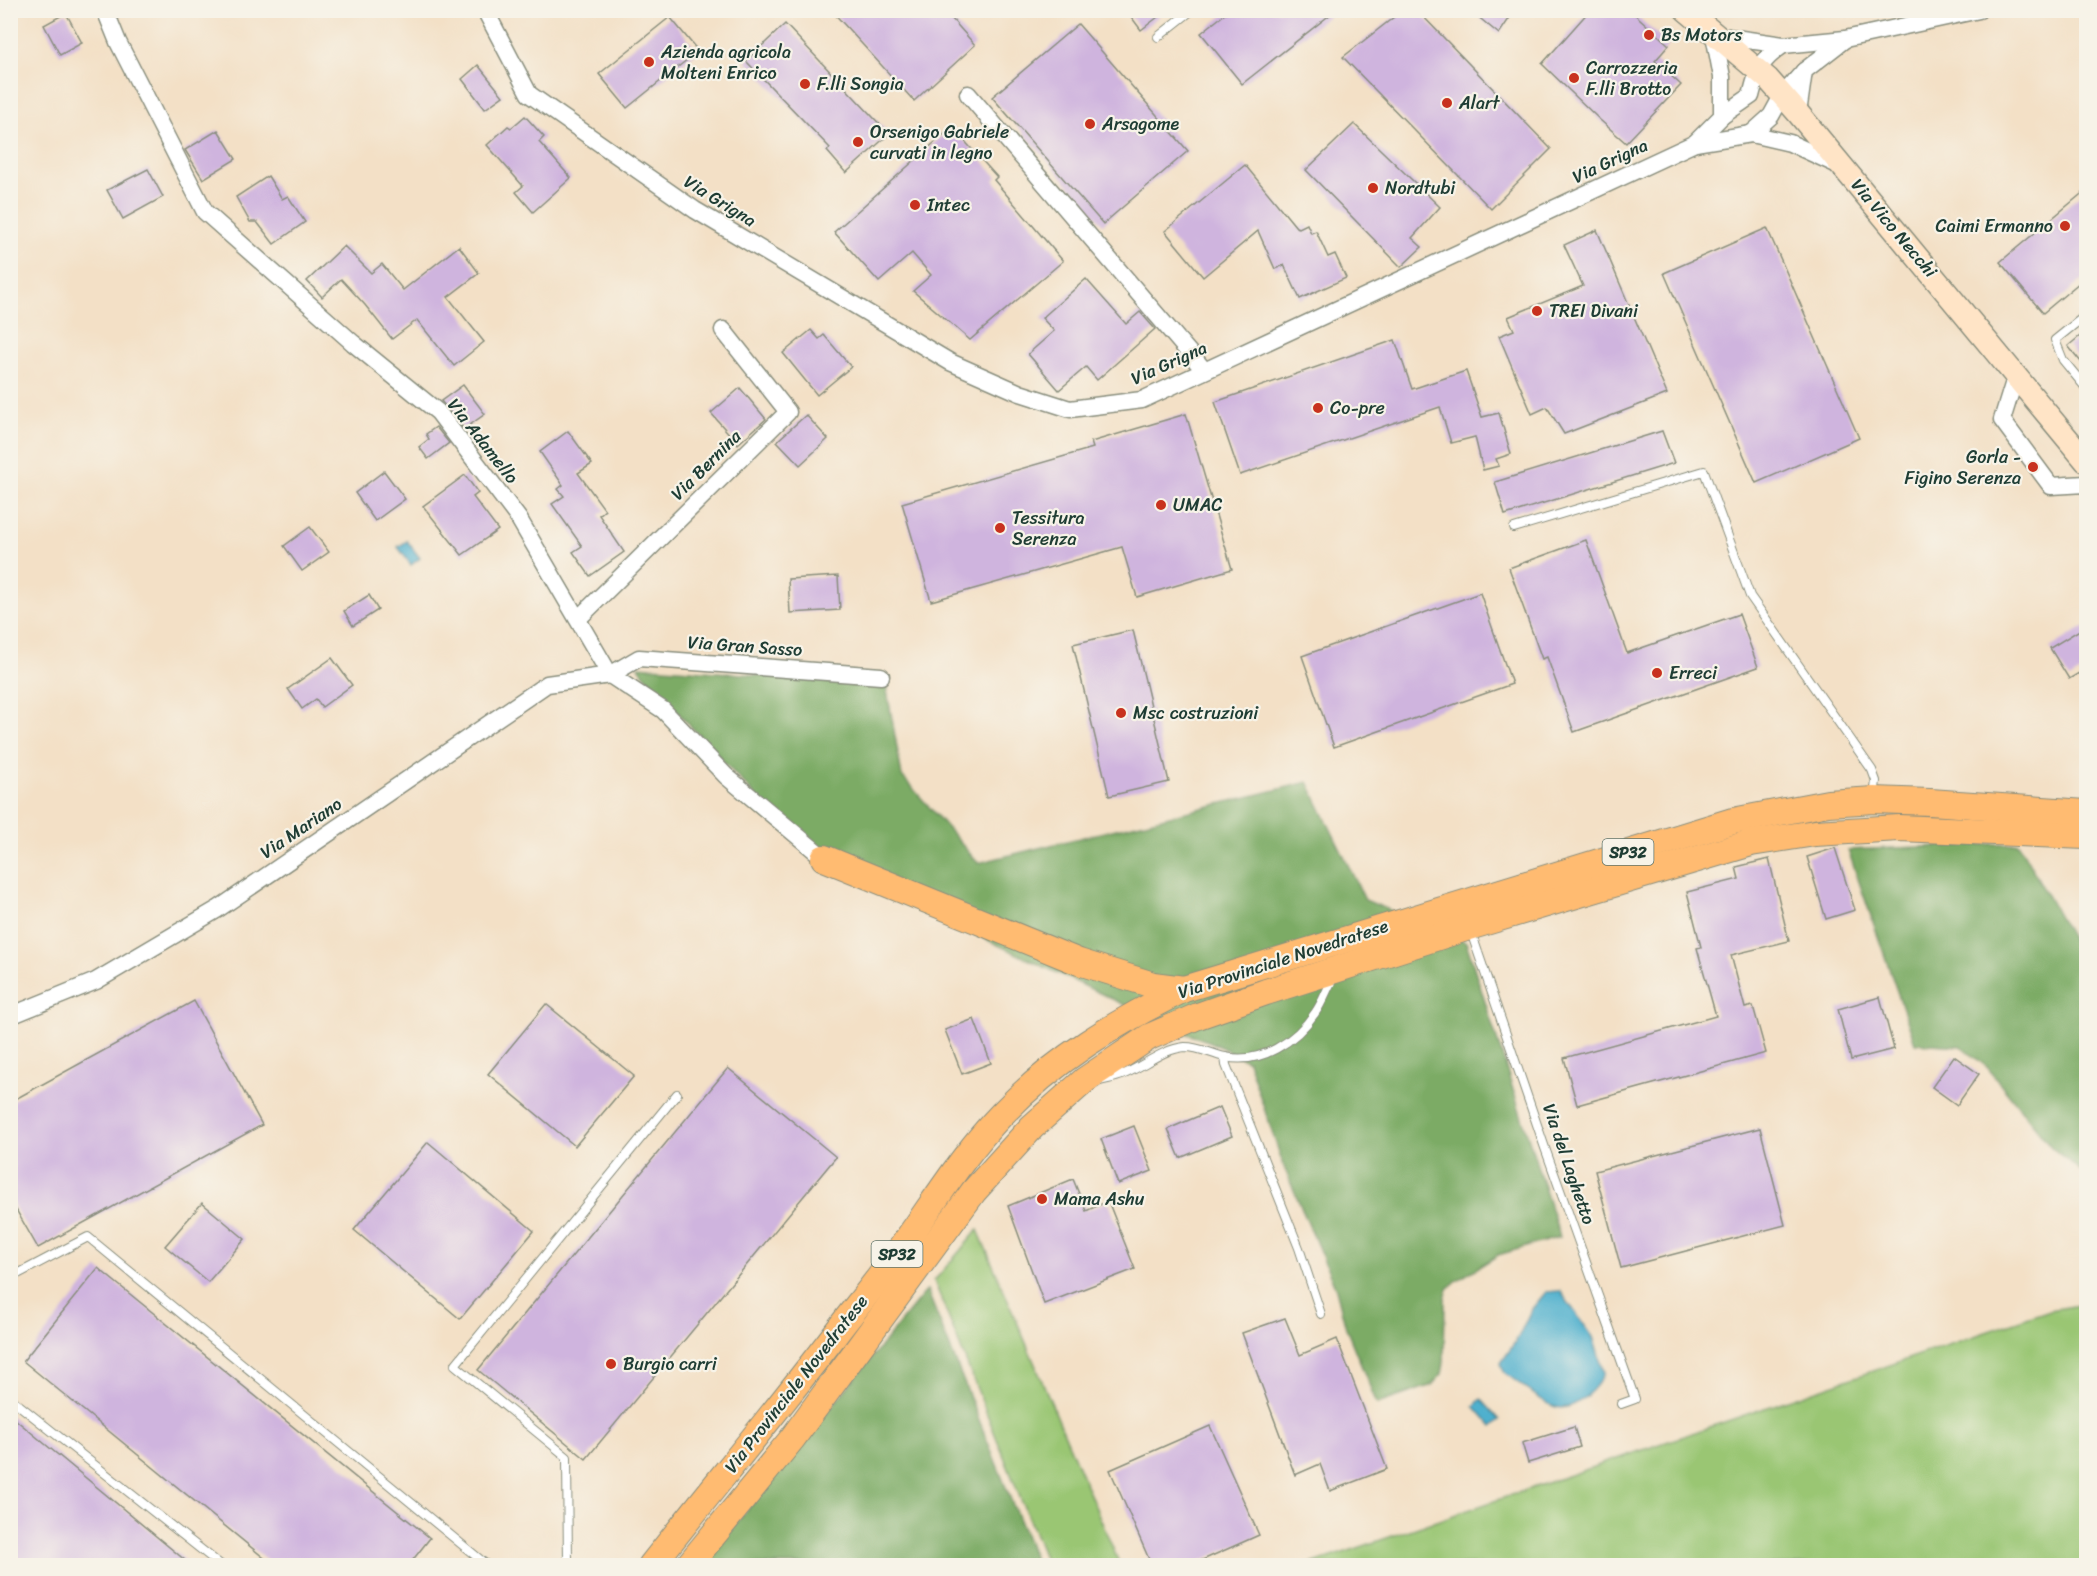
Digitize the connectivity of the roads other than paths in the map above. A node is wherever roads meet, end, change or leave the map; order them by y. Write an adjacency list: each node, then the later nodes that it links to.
1 (105, 10): 28 (street, Via Adamello)
2 (485, 10): 22 (street, Via Grigna)
3 (1192, 10): 7 (lane)
4 (1686, 10): 6 (street, Via Vico Necchi)
5 (1980, 10): 8 (street)
6 (1714, 34): 9 (street); 10 (street, Via Vico Necchi); 16 (street)
7 (1158, 37)
8 (1845, 39): 9 (street); 11 (street)
9 (1783, 45): 10 (street)
10 (1758, 71): 13 (street); 14 (street, Via Vico Necchi)
11 (1804, 71): 14 (street); 15 (street)
12 (968, 94): 22 (street)
13 (1751, 96): 14 (street); 16 (street)
14 (1782, 96): 15 (street, Via Vico Necchi); 17 (street)
15 (1798, 113): 19 (street, Via Vico Necchi)
16 (1722, 116): 18 (street)
17 (1751, 134): 18 (street, Via Grigna); 19 (street, Via Grigna)
18 (1695, 143): 22 (street, Via Grigna)
19 (1844, 167): 23 (street, Via Vico Necchi)
20 (2086, 315): 24 (lane)
21 (723, 330): 28 (street, Via Bernina)
22 (1204, 370)
23 (2016, 375): 25 (street, Via Vico Necchi); 26 (street)
24 (2086, 388)
25 (2086, 461)
26 (2086, 484)
27 (1514, 528): 31 (lane)
28 (578, 619): 29 (street, Via Adamello)
29 (610, 675): 30 (street, Via Gran Sasso); 34 (street, Via Adamello); 38 (street, Via Mariano)
30 (881, 676)
31 (1874, 801): 32 (main road, Via Provinciale Novedratese / SP32); 37 (main road, Via Provinciale Novedratese / SP32)
32 (2086, 813)
33 (2086, 836): 35 (main road, Via Provinciale Novedratese / SP32)
34 (824, 858): 37 (main road)
35 (1469, 927): 36 (main road, Via Provinciale Novedratese / SP32); 45 (lane, Via del Laghetto)
36 (1339, 969): 39 (lane, Via Provinciale Novedratese); 40 (main road, Via Provinciale Novedratese / SP32)
37 (1184, 989): 50 (main road, Via Provinciale Novedratese / SP32)
38 (10, 1016)
39 (1225, 1057): 40 (lane, Via Provinciale Novedratese); 43 (lane)
40 (1085, 1080): 51 (main road, Via Provinciale Novedratese / SP32)
41 (677, 1095): 49 (lane)
42 (10, 1278): 46 (lane)
43 (1321, 1314)
44 (10, 1398): 47 (lane)
45 (1621, 1404)
46 (478, 1562): 48 (lane)
47 (222, 1566)
48 (488, 1566)
49 (570, 1566)
50 (651, 1566)
51 (688, 1566)

